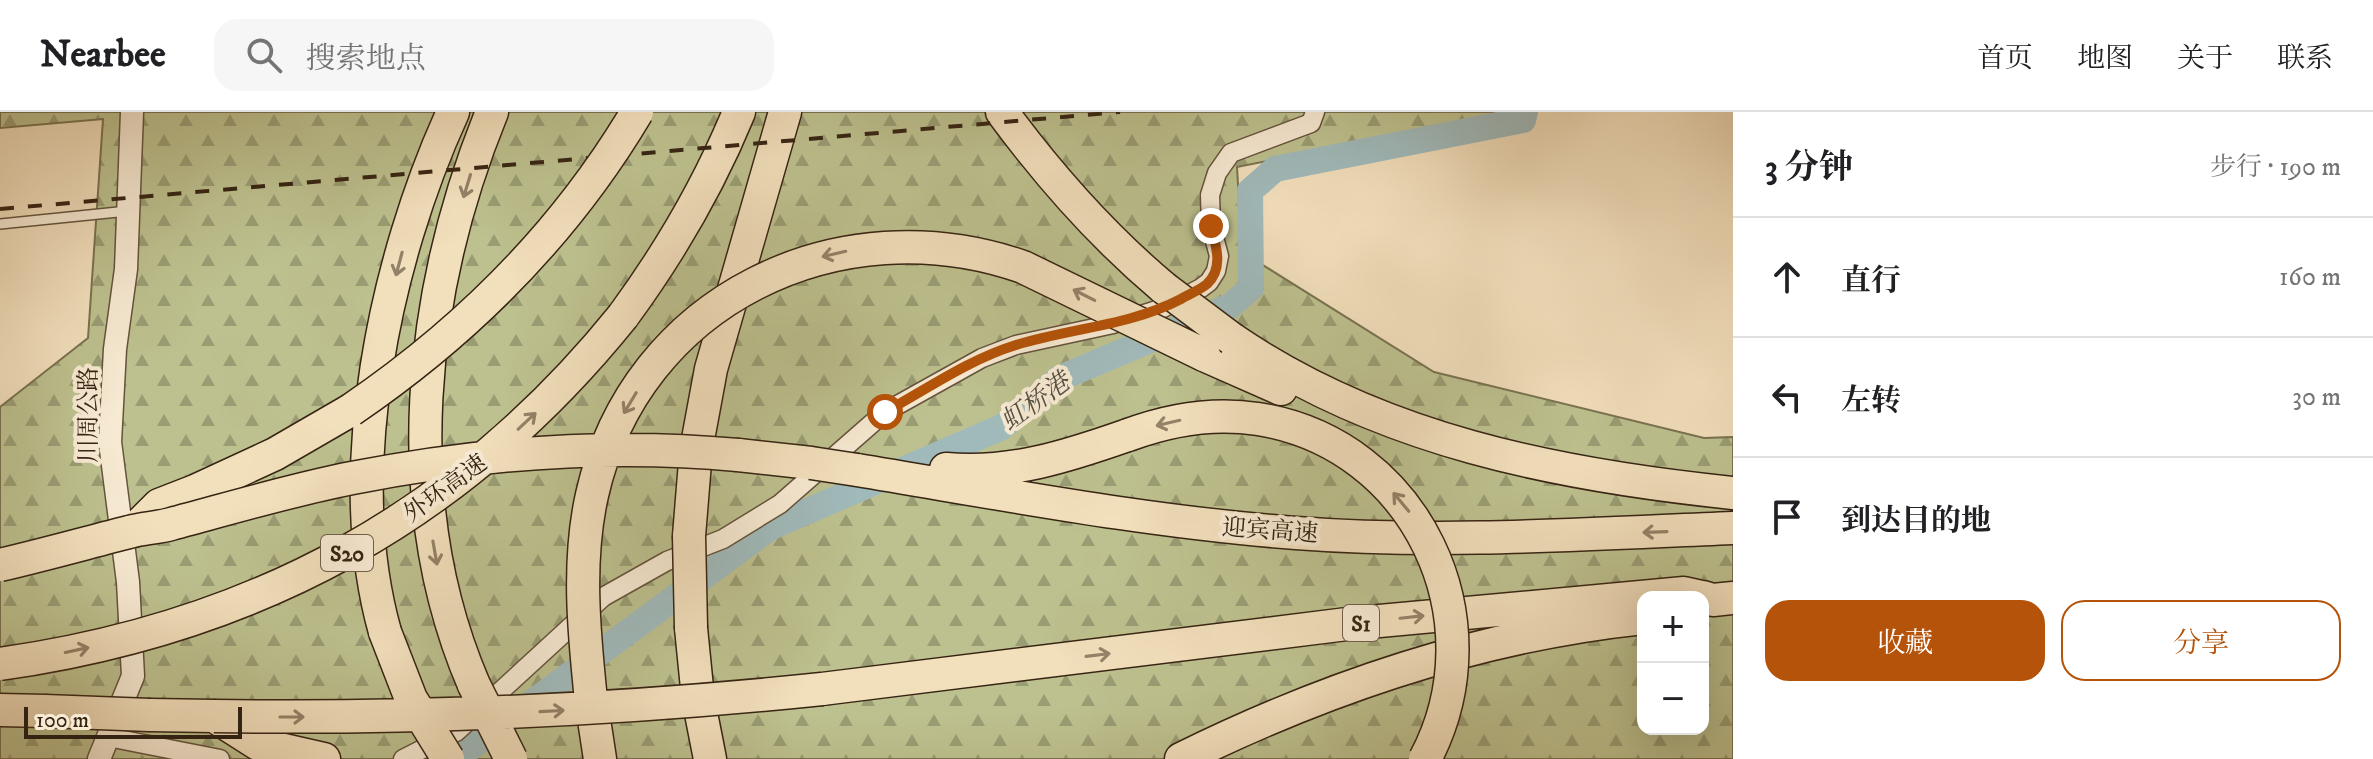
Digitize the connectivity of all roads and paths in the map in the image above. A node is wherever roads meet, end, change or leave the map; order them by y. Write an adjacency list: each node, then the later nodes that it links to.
1 (132, 112): 9 (street, 川周公路)
2 (453, 112): 28 (highway, one-way to 28, bridge)
3 (492, 112): 29 (highway, one-way to 29, bridge)
4 (637, 112): 15 (highway, bridge)
5 (739, 112): 19 (highway, 外环高速 / S20, one-way to 5, bridge)
6 (785, 112): 31 (highway, bridge)
7 (1002, 112): 11 (highway, bridge)
8 (1315, 112): 27 (street)
9 (129, 211): 10 (lane); 23 (street, 川周公路)
10 (0, 224)
11 (1338, 399): 13 (highway); 30 (highway, one-way to 30, bridge)
12 (857, 470): 14 (highway, 迎宾高速, one-way to 12); 15 (highway, 迎宾高速, bridge); 34 (highway, one-way to 12, bridge)
13 (1733, 493)
14 (1733, 528)
15 (133, 531): 16 (highway, bridge)
16 (0, 565)
17 (1711, 599): 21 (highway, S1, one-way to 17, bridge)
18 (1637, 619): 22 (highway)
19 (0, 664)
20 (0, 710): 21 (highway, bridge)
21 (214, 716): 26 (highway)
22 (1236, 732): 32 (highway); 33 (highway)
23 (108, 737): 24 (street, 川周公路); 25 (street)
24 (99, 759)
25 (220, 759)
26 (324, 759)
27 (403, 759)
28 (448, 759)
29 (511, 759)
30 (600, 759)
31 (710, 759)
32 (1181, 759)
33 (1211, 759)
34 (1425, 759)

